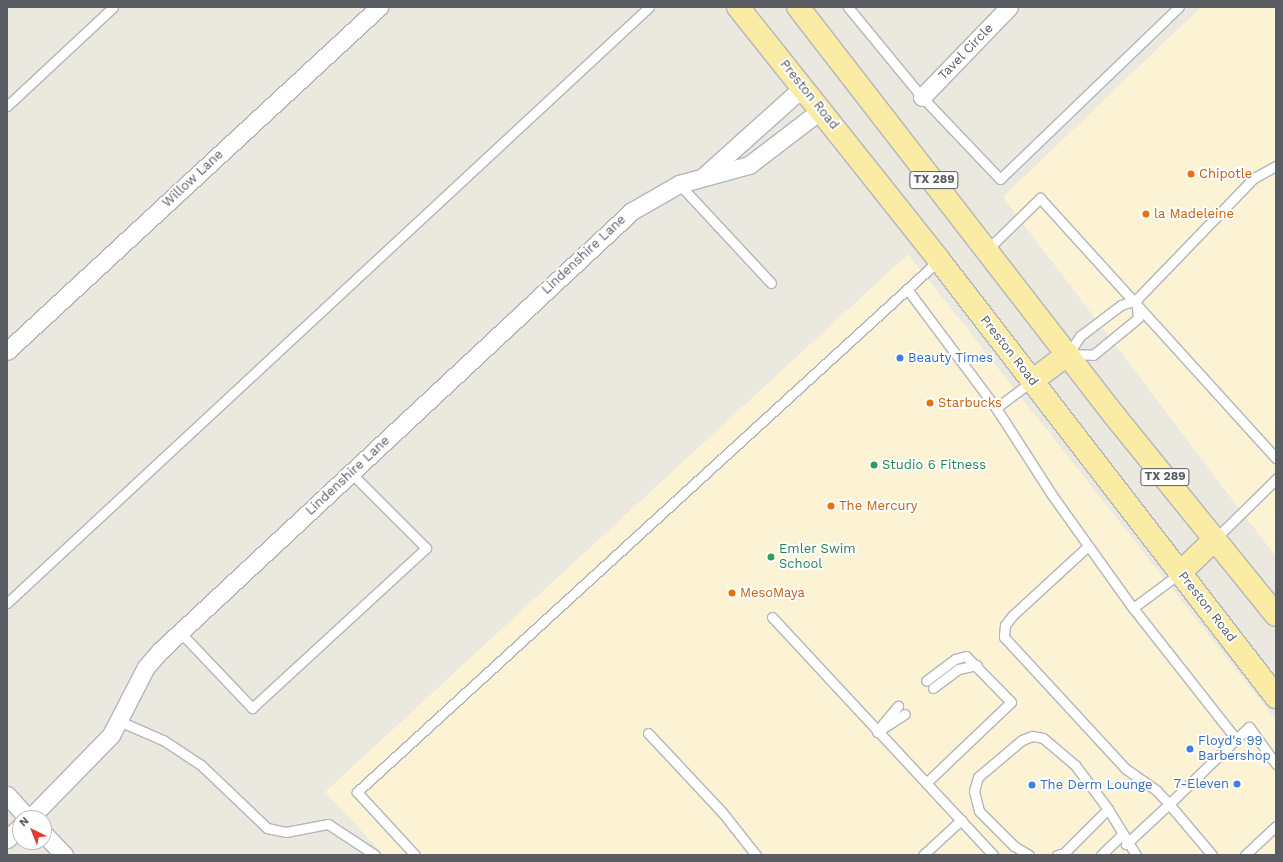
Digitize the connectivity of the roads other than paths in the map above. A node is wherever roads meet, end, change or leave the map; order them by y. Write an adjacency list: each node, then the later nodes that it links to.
1 (113, 7): 11 (lane)
2 (379, 7): 21 (street, Willow Lane)
3 (649, 7): 31 (lane)
4 (738, 7): 9 (main road, Preston Road)
5 (798, 7): 16 (main road, TX 289)
6 (848, 7): 10 (lane)
7 (1009, 7): 10 (street, Tavel Circle)
8 (1179, 7): 10 (lane)
9 (803, 87): 12 (main road, Preston Road); 14 (street, Lindenshire Lane)
10 (922, 97)
11 (7, 106)
12 (821, 110): 14 (street, Lindenshire Lane); 17 (main road, Preston Road)
13 (1276, 166): 20 (lane)
14 (705, 175): 15 (street, Lindenshire Lane)
15 (679, 184): 18 (lane); 26 (street, Lindenshire Lane)
16 (988, 249): 20 (lane); 22 (main road, TX 289)
17 (939, 260): 19 (lane); 23 (main road, Preston Road)
18 (771, 283)
19 (907, 289): 24 (lane); 59 (lane)
20 (1136, 300): 22 (lane); 22 (lane); 25 (lane)
21 (7, 351)
22 (1068, 354): 23 (main road); 28 (main road, TX 289)
23 (1032, 381): 24 (lane); 30 (main road, Preston Road)
24 (996, 408): 29 (lane)
25 (1276, 458)
26 (351, 473): 35 (street, Lindenshire Lane); 35 (lane)
27 (1276, 479): 28 (lane)
28 (1215, 539): 30 (main road); 33 (main road, TX 289)
29 (1088, 546): 32 (lane); 47 (lane)
30 (1180, 572): 32 (lane); 37 (main road, Preston Road)
31 (7, 603)
32 (1133, 608): 43 (lane)
33 (1276, 614)
34 (772, 617): 41 (lane)
35 (180, 632): 40 (street, Lindenshire Lane)
36 (929, 684): 45 (lane)
37 (1276, 697)
38 (898, 706): 41 (lane)
39 (905, 714): 41 (lane)
40 (119, 721): 50 (street, Lindenshire Lane); 58 (lane)
41 (877, 732): 45 (lane)
42 (648, 733): 60 (lane)
43 (1236, 739): 44 (lane); 47 (lane)
44 (1276, 764)
45 (926, 783): 51 (lane)
46 (7, 795): 49 (street)
47 (1169, 804): 55 (lane); 66 (lane)
48 (1108, 809): 53 (lane); 56 (lane); 63 (lane)
49 (21, 810)
50 (37, 810)
51 (961, 820): 61 (lane); 62 (lane)
52 (1276, 826): 67 (lane)
53 (1122, 835): 55 (lane); 64 (lane)
54 (52, 842): 57 (street)
55 (1126, 844): 65 (lane)
56 (1060, 854)
57 (64, 855)
58 (375, 855)
59 (415, 855)
60 (756, 855)
61 (923, 855)
62 (993, 855)
63 (1029, 855)
64 (1101, 855)
65 (1136, 855)
66 (1212, 855)
67 (1245, 855)

